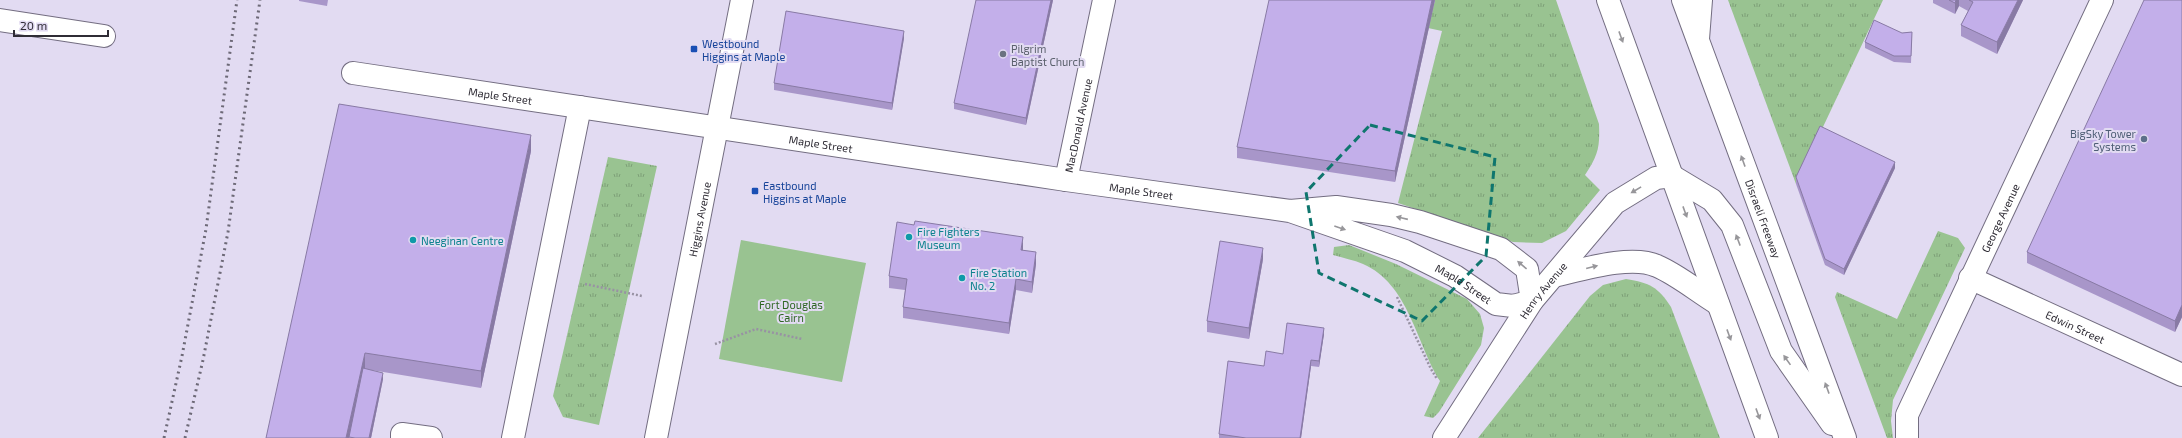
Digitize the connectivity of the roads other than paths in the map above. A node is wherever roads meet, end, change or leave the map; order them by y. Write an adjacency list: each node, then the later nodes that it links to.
1 (742, 0): 12 (street, Higgins Avenue)
2 (1104, 0): 14 (street, MacDonald Avenue)
3 (1608, 0): 13 (street, one-way to 13)
4 (1683, 0): 9 (street, Disraeli Freeway)
5 (1701, 0): 9 (street)
6 (2102, 0): 17 (street, George Avenue)
7 (0, 20): 8 (street)
8 (104, 36)
9 (1698, 39): 28 (street, Disraeli Freeway, one-way to 9)
10 (353, 73): 11 (street, Maple Street)
11 (580, 107): 12 (street, Maple Street); 23 (street)
12 (716, 127): 14 (street, Maple Street); 24 (street, Higgins Avenue)
13 (1672, 176): 16 (street, Henry Avenue, one-way to 16); 19 (street, one-way to 19); 27 (street, one-way to 13)
14 (1066, 180): 15 (street, Maple Street)
15 (1290, 211): 18 (street, Maple Street, one-way to 18); 18 (street, Maple Street, one-way to 15)
16 (1554, 276): 18 (street, Henry Avenue); 19 (street, one-way to 19)
17 (1970, 278): 20 (street, Edwin Street); 29 (street, George Avenue)
18 (1532, 301): 25 (street, Henry Avenue)
19 (1718, 304): 26 (street, one-way to 26)
20 (2182, 375)
21 (402, 438): 22 (street)
22 (430, 438)
23 (513, 438)
24 (656, 438)
25 (1444, 438)
26 (1767, 438)
27 (1842, 438)
28 (1845, 438)
29 (1907, 438)

